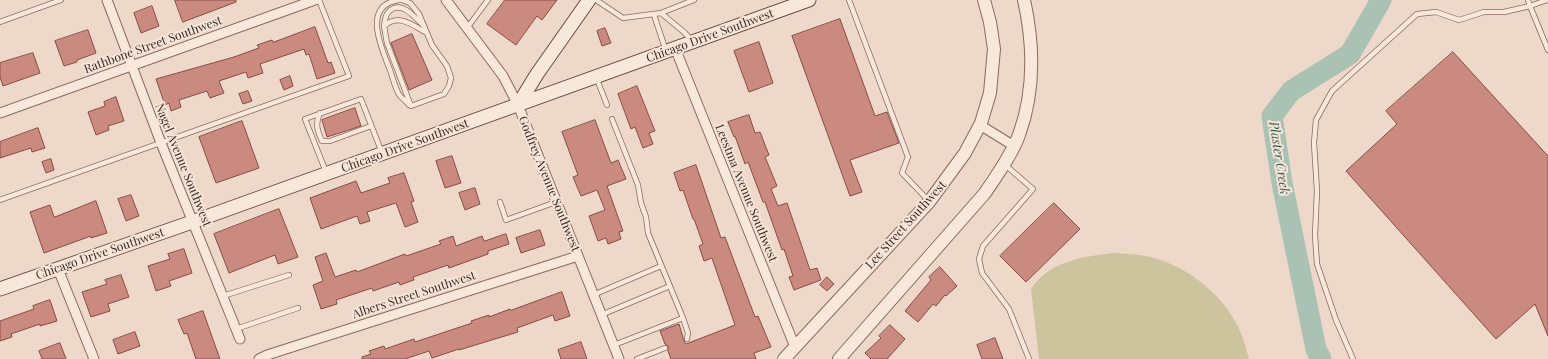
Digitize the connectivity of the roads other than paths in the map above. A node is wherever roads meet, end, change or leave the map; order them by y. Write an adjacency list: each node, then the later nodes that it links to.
1 (61, 0): 21 (lane)
2 (107, 0): 28 (street, Nagel Avenue Southwest)
3 (315, 0): 28 (street, Rathbone Street Southwest)
4 (320, 0): 38 (lane)
5 (399, 0): 32 (lane)
6 (402, 0): 24 (lane)
7 (446, 0): 23 (street)
8 (488, 0): 23 (lane)
9 (589, 0): 30 (main road, Godfrey Avenue Southwest)
10 (596, 0): 20 (lane)
11 (694, 0): 19 (lane)
12 (809, 0): 25 (main road, Chicago Drive Southwest)
13 (849, 0): 46 (lane)
14 (984, 0): 37 (street, Lee Street Southwest)
15 (1024, 0): 39 (street)
16 (1528, 0): 18 (lane)
17 (1547, 0): 18 (lane)
18 (1530, 6): 27 (lane); 72 (lane)
19 (661, 13): 20 (lane); 25 (lane)
20 (654, 15): 26 (lane)
21 (0, 22)
22 (384, 26): 24 (lane); 24 (lane); 32 (lane)
23 (467, 28): 30 (street)
24 (426, 30): 32 (lane)
25 (693, 42): 26 (main road, Chicago Drive Southwest)
26 (671, 50): 29 (main road, Chicago Drive Southwest); 63 (street, Leestma Avenue Southwest)
27 (1548, 50)
28 (131, 65): 33 (street, Rathbone Street Southwest); 38 (street, Nagel Avenue Southwest)
29 (596, 77): 30 (main road, Chicago Drive Southwest); 31 (lane)
30 (518, 105): 40 (main road, Chicago Drive Southwest); 45 (street, Godfrey Avenue Southwest)
31 (607, 105)
32 (411, 106)
33 (0, 113)
34 (320, 114): 36 (lane); 36 (lane); 42 (lane)
35 (612, 119): 49 (lane)
36 (371, 126): 40 (lane)
37 (980, 126): 39 (street); 46 (street, Lee Street Southwest)
38 (161, 143): 43 (lane); 47 (street, Nagel Avenue Southwest)
39 (1014, 146): 41 (street)
40 (382, 154): 42 (main road, Chicago Drive Southwest)
41 (1004, 164): 70 (street); 71 (lane)
42 (327, 174): 47 (main road, Chicago Drive Southwest)
43 (0, 200)
44 (500, 202): 45 (lane)
45 (556, 202): 48 (street, Godfrey Avenue Southwest)
46 (929, 202): 63 (street, Lee Street Southwest)
47 (192, 222): 50 (main road, Chicago Drive Southwest); 55 (street, Nagel Avenue Southwest)
48 (578, 256): 54 (street, Godfrey Avenue Southwest); 66 (street, Albers Street Southwest)
49 (661, 266): 52 (lane); 54 (lane)
50 (58, 269): 53 (main road, Chicago Drive Southwest); 65 (street)
51 (289, 275): 55 (lane)
52 (670, 286): 57 (lane); 58 (lane)
53 (0, 289)
54 (593, 295): 57 (street, Godfrey Avenue Southwest)
55 (224, 296): 59 (street, Nagel Avenue Southwest)
56 (298, 308): 59 (lane)
57 (601, 315): 62 (street, Godfrey Avenue Southwest)
58 (683, 318): 61 (lane); 62 (lane)
59 (236, 329): 60 (street, Nagel Avenue Southwest)
60 (240, 339)
61 (687, 339)
62 (614, 345): 67 (street, Godfrey Avenue Southwest)
63 (795, 347): 69 (street, Lee Street Southwest)
64 (665, 348): 68 (lane)
65 (94, 359)
66 (259, 359)
67 (619, 359)
68 (637, 359)
69 (784, 359)
70 (839, 359)
71 (1029, 359)
72 (1353, 359)

